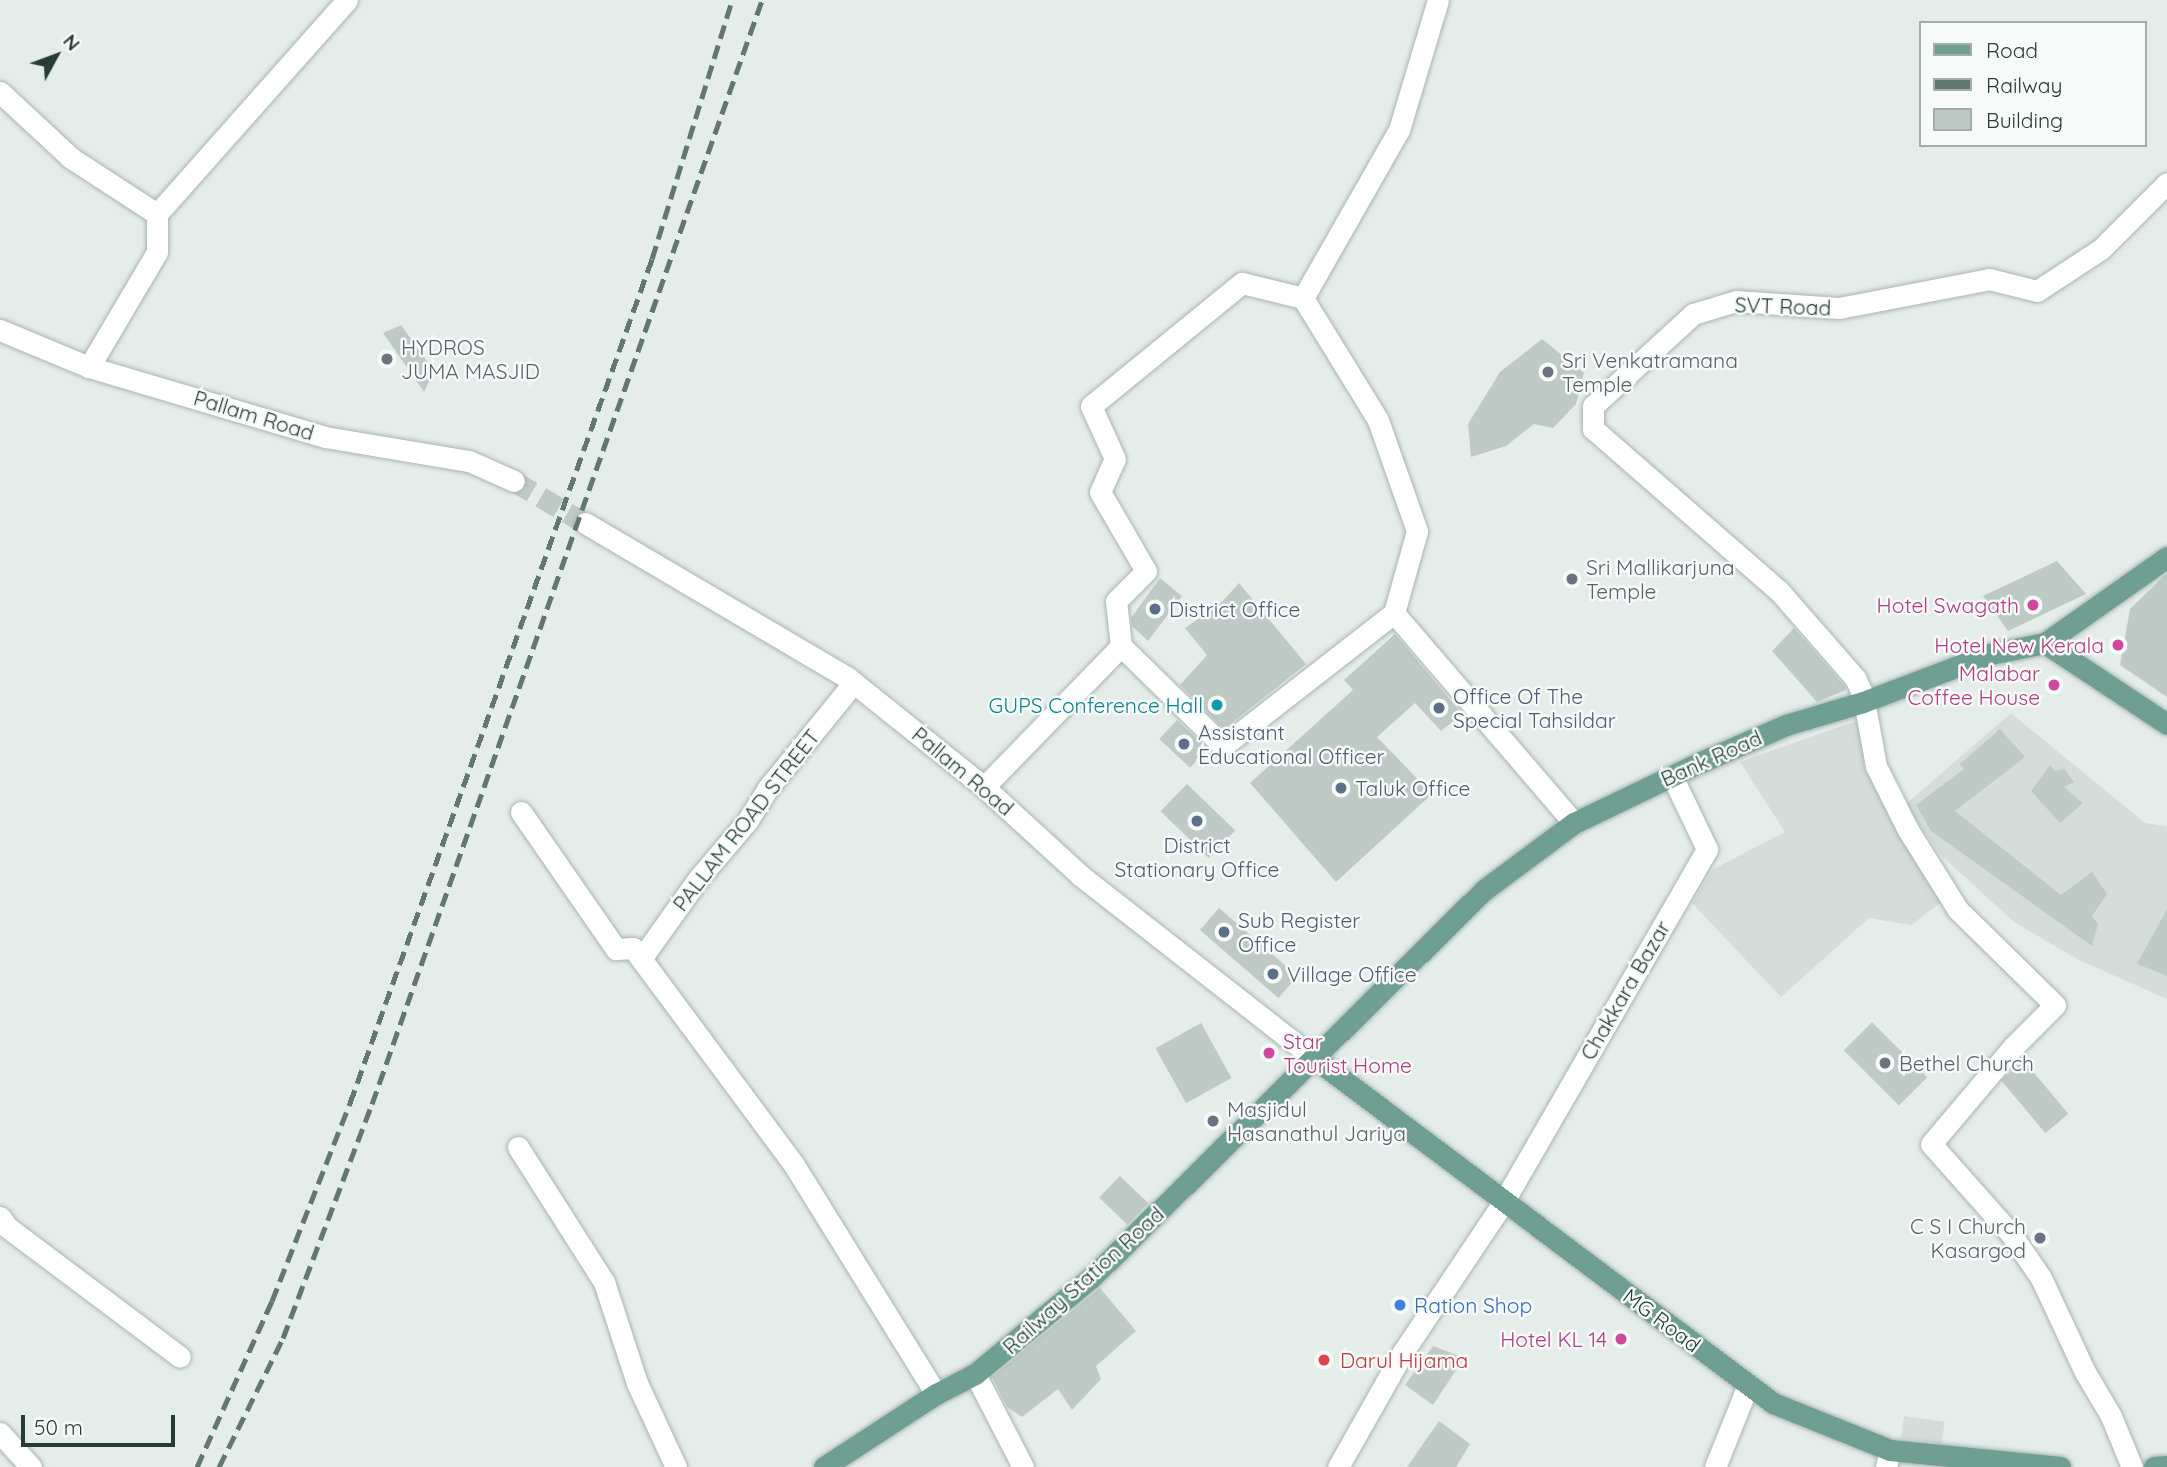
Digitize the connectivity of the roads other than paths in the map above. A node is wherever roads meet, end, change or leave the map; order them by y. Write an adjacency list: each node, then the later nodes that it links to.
1 (347, 0): 5 (street)
2 (1438, 0): 6 (street)
3 (0, 92): 5 (street)
4 (2167, 183): 16 (street, SVT Road)
5 (158, 214): 8 (street)
6 (1303, 298): 12 (street); 14 (street)
7 (0, 330): 8 (street, Pallam Road)
8 (89, 367): 9 (street, Pallam Road)
9 (514, 481)
10 (584, 523): 15 (street, Pallam Road)
11 (2167, 557): 13 (main road, Bank Road)
12 (1394, 613): 14 (street); 21 (street)
13 (2045, 643): 16 (main road, Bank Road); 17 (main road)
14 (1121, 646): 19 (street)
15 (854, 682): 19 (street, Pallam Road); 22 (street, PALLAM ROAD STREET)
16 (1863, 702): 18 (main road, Bank Road); 42 (street)
17 (2167, 724)
18 (1672, 776): 21 (main road, Bank Road); 25 (street, Chakkara Bazar)
19 (984, 786): 23 (street, Pallam Road)
20 (521, 812): 22 (street)
21 (1574, 823): 23 (main road, Bank Road)
22 (641, 959): 30 (street)
23 (1314, 1058): 25 (main road, MG Road); 28 (main road, Railway Station Road)
24 (517, 1147): 36 (street)
25 (1504, 1201): 29 (main road, MG Road); 39 (street)
26 (2, 1226): 27 (street)
27 (180, 1357)
28 (975, 1374): 30 (main road, Railway Station Road); 38 (street)
29 (1748, 1385): 32 (main road, MG Road); 40 (street)
30 (936, 1394): 33 (main road, Railway Station Road)
31 (0, 1433): 35 (street)
32 (1888, 1459): 41 (main road, MG Road)
33 (847, 1461): 37 (main road, Railway Station Road)
34 (2167, 1466): 43 (main road)
35 (31, 1467)
36 (677, 1467)
37 (824, 1467)
38 (1023, 1467)
39 (1338, 1467)
40 (1714, 1467)
41 (2060, 1467)
42 (2132, 1467)
43 (2154, 1467)

